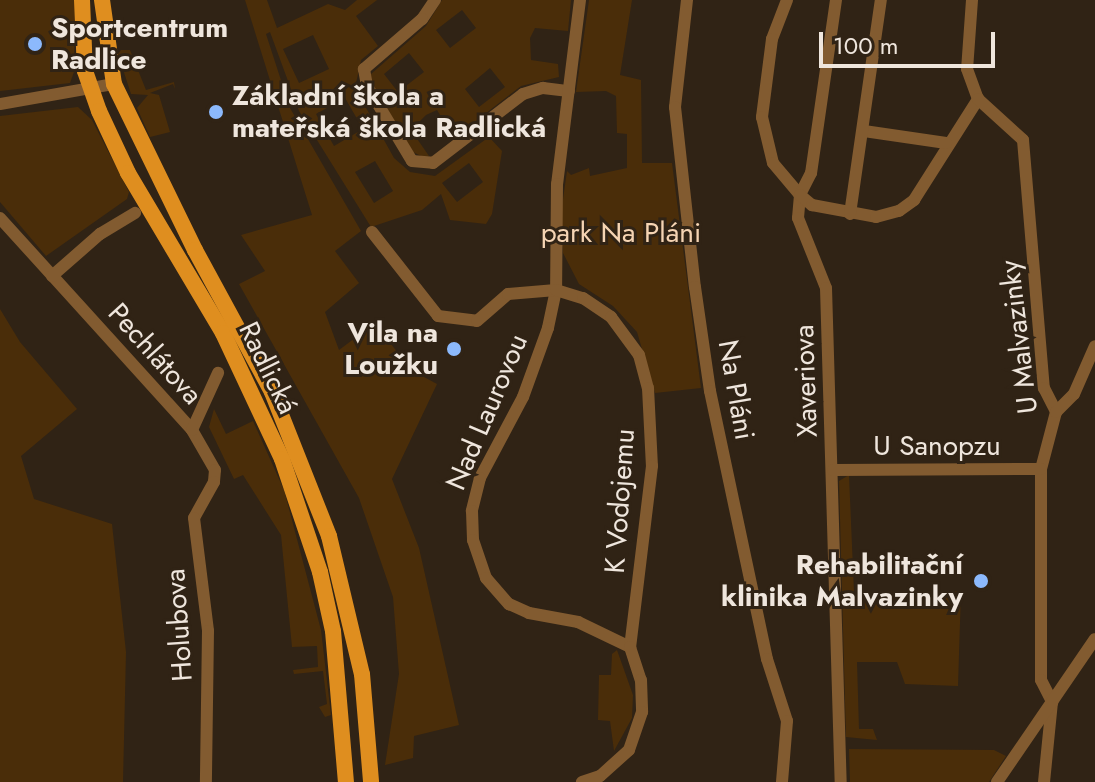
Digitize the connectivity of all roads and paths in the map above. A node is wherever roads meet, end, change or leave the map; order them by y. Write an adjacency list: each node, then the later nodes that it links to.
1 (82, 0): 11 (main road, Radlická)
2 (102, 0): 10 (main road, Radlická)
3 (435, 0): 12 (street)
4 (580, 0): 12 (street)
5 (687, 0): 38 (street, Na Pláni)
6 (787, 0): 17 (street)
7 (836, 0): 17 (street)
8 (881, 0): 15 (street)
9 (972, 0): 13 (street)
10 (114, 84): 11 (street); 36 (main road, Radlická)
11 (90, 90): 14 (street); 35 (main road, Radlická)
12 (569, 91): 23 (street)
13 (978, 99): 16 (street); 26 (street, U Malvazinky)
14 (0, 104)
15 (864, 131): 16 (street); 19 (street)
16 (946, 143): 19 (street)
17 (800, 195): 19 (street); 30 (street, Xaveriova)
18 (135, 213): 22 (street)
19 (850, 214)
20 (0, 218): 22 (street, Pechlátova)
21 (372, 232): 23 (street)
22 (52, 276): 27 (street, Pechlátova)
23 (556, 290): 32 (street, K Vodojemu); 32 (street, Nad Laurovou)
24 (1095, 346): 26 (street)
25 (218, 373): 27 (street)
26 (1056, 412): 28 (street, U Malvazinky)
27 (192, 430): 29 (street, Pechlátova)
28 (1041, 469): 30 (street, U Sanopzu); 33 (street, U Malvazinky)
29 (215, 470): 34 (street, Holubova)
30 (833, 470): 39 (street, Xaveriova)
31 (1095, 639): 33 (street)
32 (630, 647): 37 (street, K Vodojemu)
33 (1052, 702): 40 (street); 41 (street, U Malvazinky)
34 (206, 782)
35 (346, 782)
36 (371, 782)
37 (582, 782)
38 (782, 782)
39 (841, 782)
40 (997, 782)
41 (1044, 782)

